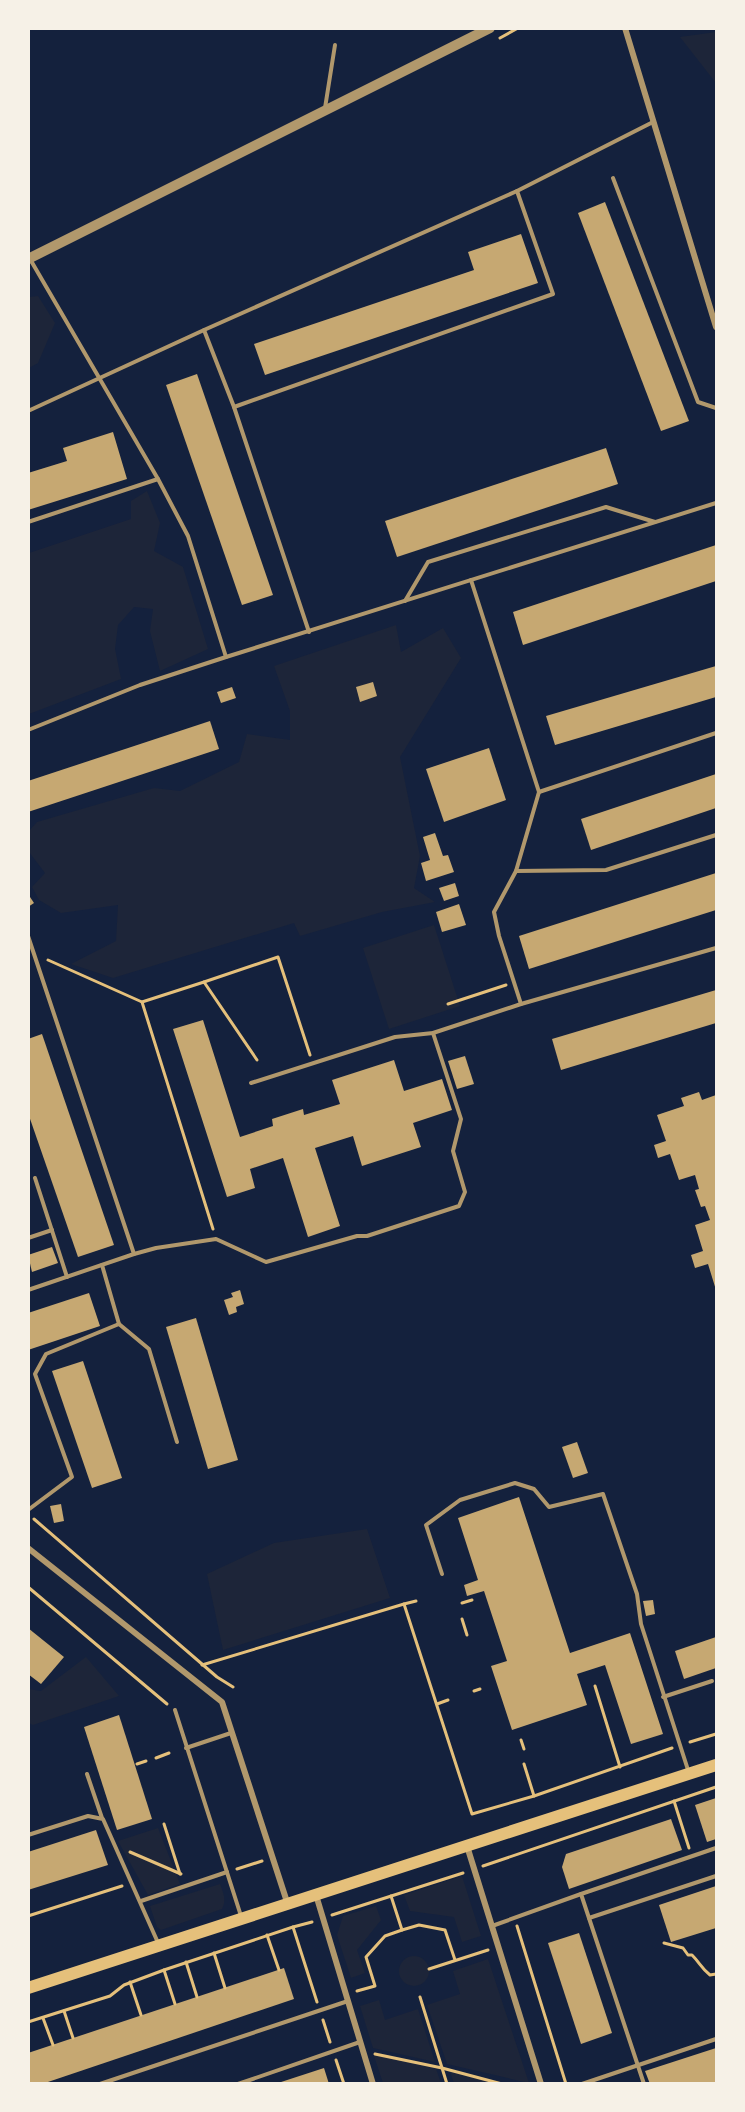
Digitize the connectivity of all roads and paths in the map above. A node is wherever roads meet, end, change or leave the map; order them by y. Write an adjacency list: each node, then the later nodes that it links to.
1 (490, 28): 4 (street)
2 (625, 28): 5 (street)
3 (335, 45): 4 (lane)
4 (325, 112): 8 (street)
5 (653, 122): 7 (lane); 9 (street)
6 (613, 178): 13 (lane)
7 (517, 191): 10 (lane); 12 (lane)
8 (29, 259): 11 (lane)
9 (717, 327)
10 (204, 330): 11 (lane); 12 (lane)
11 (101, 379): 14 (lane); 15 (lane)
12 (234, 407): 21 (lane)
13 (717, 408)
14 (28, 411)
15 (158, 478): 17 (lane); 22 (lane)
16 (717, 502): 18 (lane)
17 (28, 522)
18 (655, 522): 19 (lane); 20 (lane)
19 (471, 580): 20 (lane); 25 (lane)
20 (404, 602): 21 (lane)
21 (309, 632): 22 (lane)
22 (226, 657): 23 (lane)
23 (28, 730)
24 (717, 733): 25 (lane)
25 (539, 792): 27 (lane)
26 (717, 835): 27 (lane)
27 (516, 871): 33 (lane)
28 (28, 936): 30 (lane)
29 (717, 948): 36 (lane)
30 (33, 952): 31 (lane); 34 (path); 45 (lane)
31 (28, 957)
32 (204, 982): 34 (path); 38 (path); 39 (path)
33 (514, 983): 35 (path); 36 (lane)
34 (142, 1002): 44 (path)
35 (448, 1004)
36 (521, 1004): 37 (lane)
37 (433, 1033): 39 (lane); 44 (lane)
38 (257, 1060)
39 (313, 1064): 40 (lane)
40 (251, 1083)
41 (35, 1178): 42 (lane)
42 (52, 1230): 43 (lane); 47 (lane)
43 (28, 1238)
44 (216, 1239): 45 (lane)
45 (134, 1254): 46 (lane)
46 (102, 1265): 47 (lane); 49 (lane)
47 (67, 1277): 48 (lane)
48 (28, 1290)
49 (119, 1324): 50 (lane); 51 (lane)
50 (177, 1442)
51 (28, 1512): 61 (path)
52 (28, 1548): 71 (street)
53 (442, 1574): 67 (lane)
54 (28, 1587): 70 (path)
55 (472, 1600): 57 (path)
56 (416, 1601): 58 (path)
57 (462, 1603)
58 (404, 1604): 61 (path); 69 (path)
59 (462, 1619): 60 (path)
60 (467, 1635)
61 (202, 1665): 63 (path)
62 (712, 1681): 67 (lane)
63 (233, 1686)
64 (595, 1686): 83 (path)
65 (480, 1689): 66 (path)
66 (474, 1691)
67 (663, 1697): 74 (lane)
68 (448, 1700): 69 (path)
69 (437, 1704): 87 (path)
70 (174, 1710): 75 (lane)
71 (232, 1733): 75 (lane); 95 (street)
72 (717, 1734): 74 (path)
73 (520, 1740): 76 (path)
74 (680, 1746): 83 (path); 85 (lane)
75 (186, 1748): 98 (lane)
76 (524, 1749)
77 (169, 1753): 78 (path)
78 (156, 1758)
79 (146, 1761): 80 (path)
80 (137, 1764)
81 (524, 1764): 87 (path)
82 (717, 1765): 85 (main road)
83 (620, 1767): 87 (path)
84 (87, 1774): 89 (lane)
85 (690, 1774): 93 (main road)
86 (717, 1787): 88 (path)
87 (534, 1796)
88 (674, 1801): 96 (path); 97 (path)
89 (103, 1819): 91 (lane); 92 (lane)
90 (164, 1824): 99 (path)
91 (28, 1835)
92 (115, 1846): 99 (path); 101 (lane)
93 (467, 1846): 97 (street); 104 (main road)
94 (717, 1848): 96 (lane)
95 (272, 1857): 98 (path); 107 (street)
96 (692, 1857): 103 (lane)
97 (474, 1869): 105 (path); 113 (street)
98 (227, 1872): 102 (lane); 112 (lane)
99 (181, 1874): 102 (path)
100 (717, 1876): 111 (lane)
101 (132, 1883): 106 (lane); 108 (path)
102 (185, 1887): 106 (lane)
103 (580, 1894): 110 (lane); 111 (lane)
104 (316, 1895): 107 (main road); 109 (street)
105 (391, 1896): 109 (path); 115 (path)
106 (141, 1901): 118 (lane)
107 (288, 1905): 112 (main road)
108 (28, 1916)
109 (324, 1918): 114 (path); 132 (street)
110 (514, 1918): 113 (lane); 154 (path)
111 (588, 1918): 145 (lane)
112 (242, 1919): 118 (main road)
113 (492, 1926): 119 (street)
114 (293, 1927): 116 (path); 134 (path)
115 (402, 1930): 121 (path); 132 (path)
116 (267, 1935): 120 (path); 125 (path)
117 (664, 1943): 126 (path)
118 (159, 1945): 128 (main road)
119 (499, 1947): 121 (path); 153 (street)
120 (214, 1953): 122 (path); 129 (path)
121 (455, 1960): 123 (path)
122 (186, 1962): 124 (path); 130 (path)
123 (429, 1969)
124 (164, 1970): 127 (path); 133 (path)
125 (279, 1970)
126 (717, 1974)
127 (130, 1982): 135 (path); 136 (path)
128 (28, 1988)
129 (225, 1988)
130 (197, 1997)
131 (420, 1997): 146 (path)
132 (348, 1998): 134 (lane); 141 (street)
133 (175, 2004)
134 (320, 2010): 143 (path); 147 (lane)
135 (64, 2011): 137 (path); 139 (path)
136 (141, 2016)
137 (44, 2018): 138 (path); 142 (path)
138 (28, 2022)
139 (73, 2038)
140 (717, 2039): 145 (lane)
141 (360, 2042): 143 (lane); 144 (street)
142 (53, 2045)
143 (333, 2051): 148 (lane); 149 (path)
144 (363, 2052): 146 (path); 150 (street)
145 (638, 2065): 155 (lane); 156 (lane)
146 (442, 2068): 151 (path); 152 (path)
147 (100, 2084)
148 (238, 2084)
149 (344, 2084)
150 (374, 2084)
151 (447, 2084)
152 (502, 2084)
153 (542, 2084)
154 (566, 2084)
155 (582, 2084)
156 (644, 2084)

